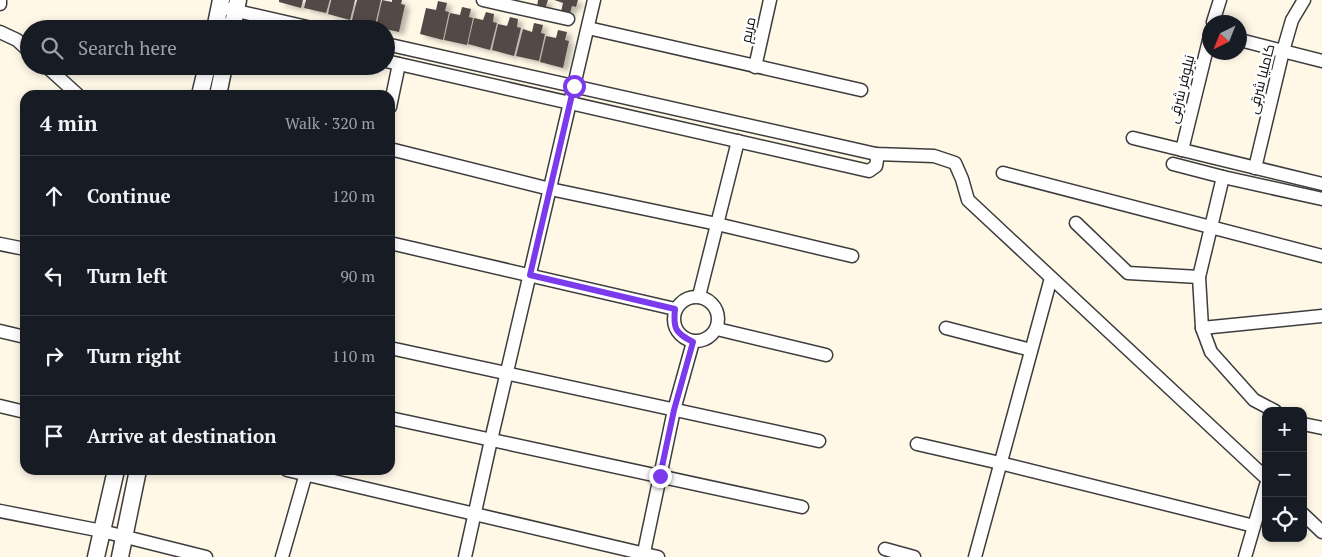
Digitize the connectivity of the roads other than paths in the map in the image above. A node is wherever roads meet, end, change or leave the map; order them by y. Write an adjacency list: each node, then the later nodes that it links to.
1 (0, 0): 7 (street)
2 (484, 0): 11 (street)
3 (594, 0): 12 (street)
4 (770, 0): 21 (street, مریم)
5 (1220, 0): 9 (street)
6 (1304, 0): 17 (street, کاملیا شرقی)
7 (0, 4)
8 (218, 15): 10 (street)
9 (1215, 15)
10 (237, 19)
11 (568, 19)
12 (588, 28): 21 (street); 26 (street)
13 (0, 32): 15 (street)
14 (1247, 42): 17 (street)
15 (20, 43)
16 (395, 46): 26 (street)
17 (1283, 51): 19 (street); 39 (street, کاملیا شرقی)
18 (1204, 60): 36 (street, نیلوفر شرقی)
19 (1322, 61)
20 (395, 62): 32 (street)
21 (755, 67): 31 (street)
22 (56, 75): 27 (street)
23 (204, 75): 28 (street)
24 (222, 75): 29 (street)
25 (392, 75): 30 (street)
26 (574, 86): 32 (street); 37 (street)
27 (72, 90)
28 (201, 90)
29 (219, 90)
30 (391, 90)
31 (861, 90)
32 (570, 103): 34 (street); 43 (street)
33 (1132, 138): 36 (street)
34 (738, 141): 37 (street); 46 (street)
35 (395, 150): 43 (street)
36 (1182, 150): 39 (street)
37 (876, 154): 55 (street)
38 (1173, 164): 41 (street)
39 (1255, 168): 42 (street)
40 (1003, 173): 47 (street)
41 (1223, 177): 44 (street); 47 (street)
42 (1322, 184)
43 (550, 189): 46 (street); 53 (street)
44 (1322, 198)
45 (1076, 223): 54 (street)
46 (717, 224): 51 (street); 56 (street)
47 (1211, 227): 52 (street); 54 (street)
48 (0, 244): 50 (street)
49 (395, 244): 53 (street)
50 (20, 248)
51 (852, 256)
52 (1322, 256)
53 (530, 275): 57 (street); 68 (street)
54 (1199, 277): 60 (street)
55 (1051, 278): 66 (street); 80 (street)
56 (699, 296): 57 (street); 61 (street)
57 (675, 309): 64 (street)
58 (1322, 316): 60 (street)
59 (946, 328): 66 (street)
60 (1202, 328): 70 (street)
61 (717, 329): 64 (street); 67 (street)
62 (0, 332): 63 (street)
63 (20, 337)
64 (693, 342): 71 (street)
65 (395, 349): 68 (street)
66 (1031, 350): 79 (street)
67 (826, 355)
68 (507, 374): 71 (street); 76 (street)
69 (0, 406): 72 (street)
70 (1267, 407)
71 (674, 410): 77 (street); 85 (street)
72 (20, 411)
73 (395, 419): 76 (street)
74 (1307, 425): 75 (street)
75 (1322, 428)
76 (491, 440): 85 (street); 89 (street)
77 (819, 441)
78 (917, 444): 79 (street)
79 (1000, 463): 91 (street); 104 (street)
80 (1262, 474)
81 (115, 475): 92 (street)
82 (137, 475): 94 (street)
83 (305, 475): 100 (street)
84 (318, 475): 89 (street)
85 (660, 476): 87 (street); 96 (street)
86 (1262, 497): 91 (street)
87 (802, 507)
88 (0, 511): 92 (street)
89 (475, 514): 96 (street); 101 (street)
90 (1307, 518): 93 (street)
91 (1254, 526): 105 (street)
92 (102, 531): 94 (street); 97 (street)
93 (1322, 532)
94 (124, 537): 98 (street); 99 (street)
95 (885, 549): 103 (street)
96 (643, 555): 102 (street)
97 (96, 557)
98 (120, 557)
99 (206, 557)
100 (282, 557)
101 (465, 557)
102 (658, 557)
103 (914, 557)
104 (975, 557)
105 (1245, 557)

